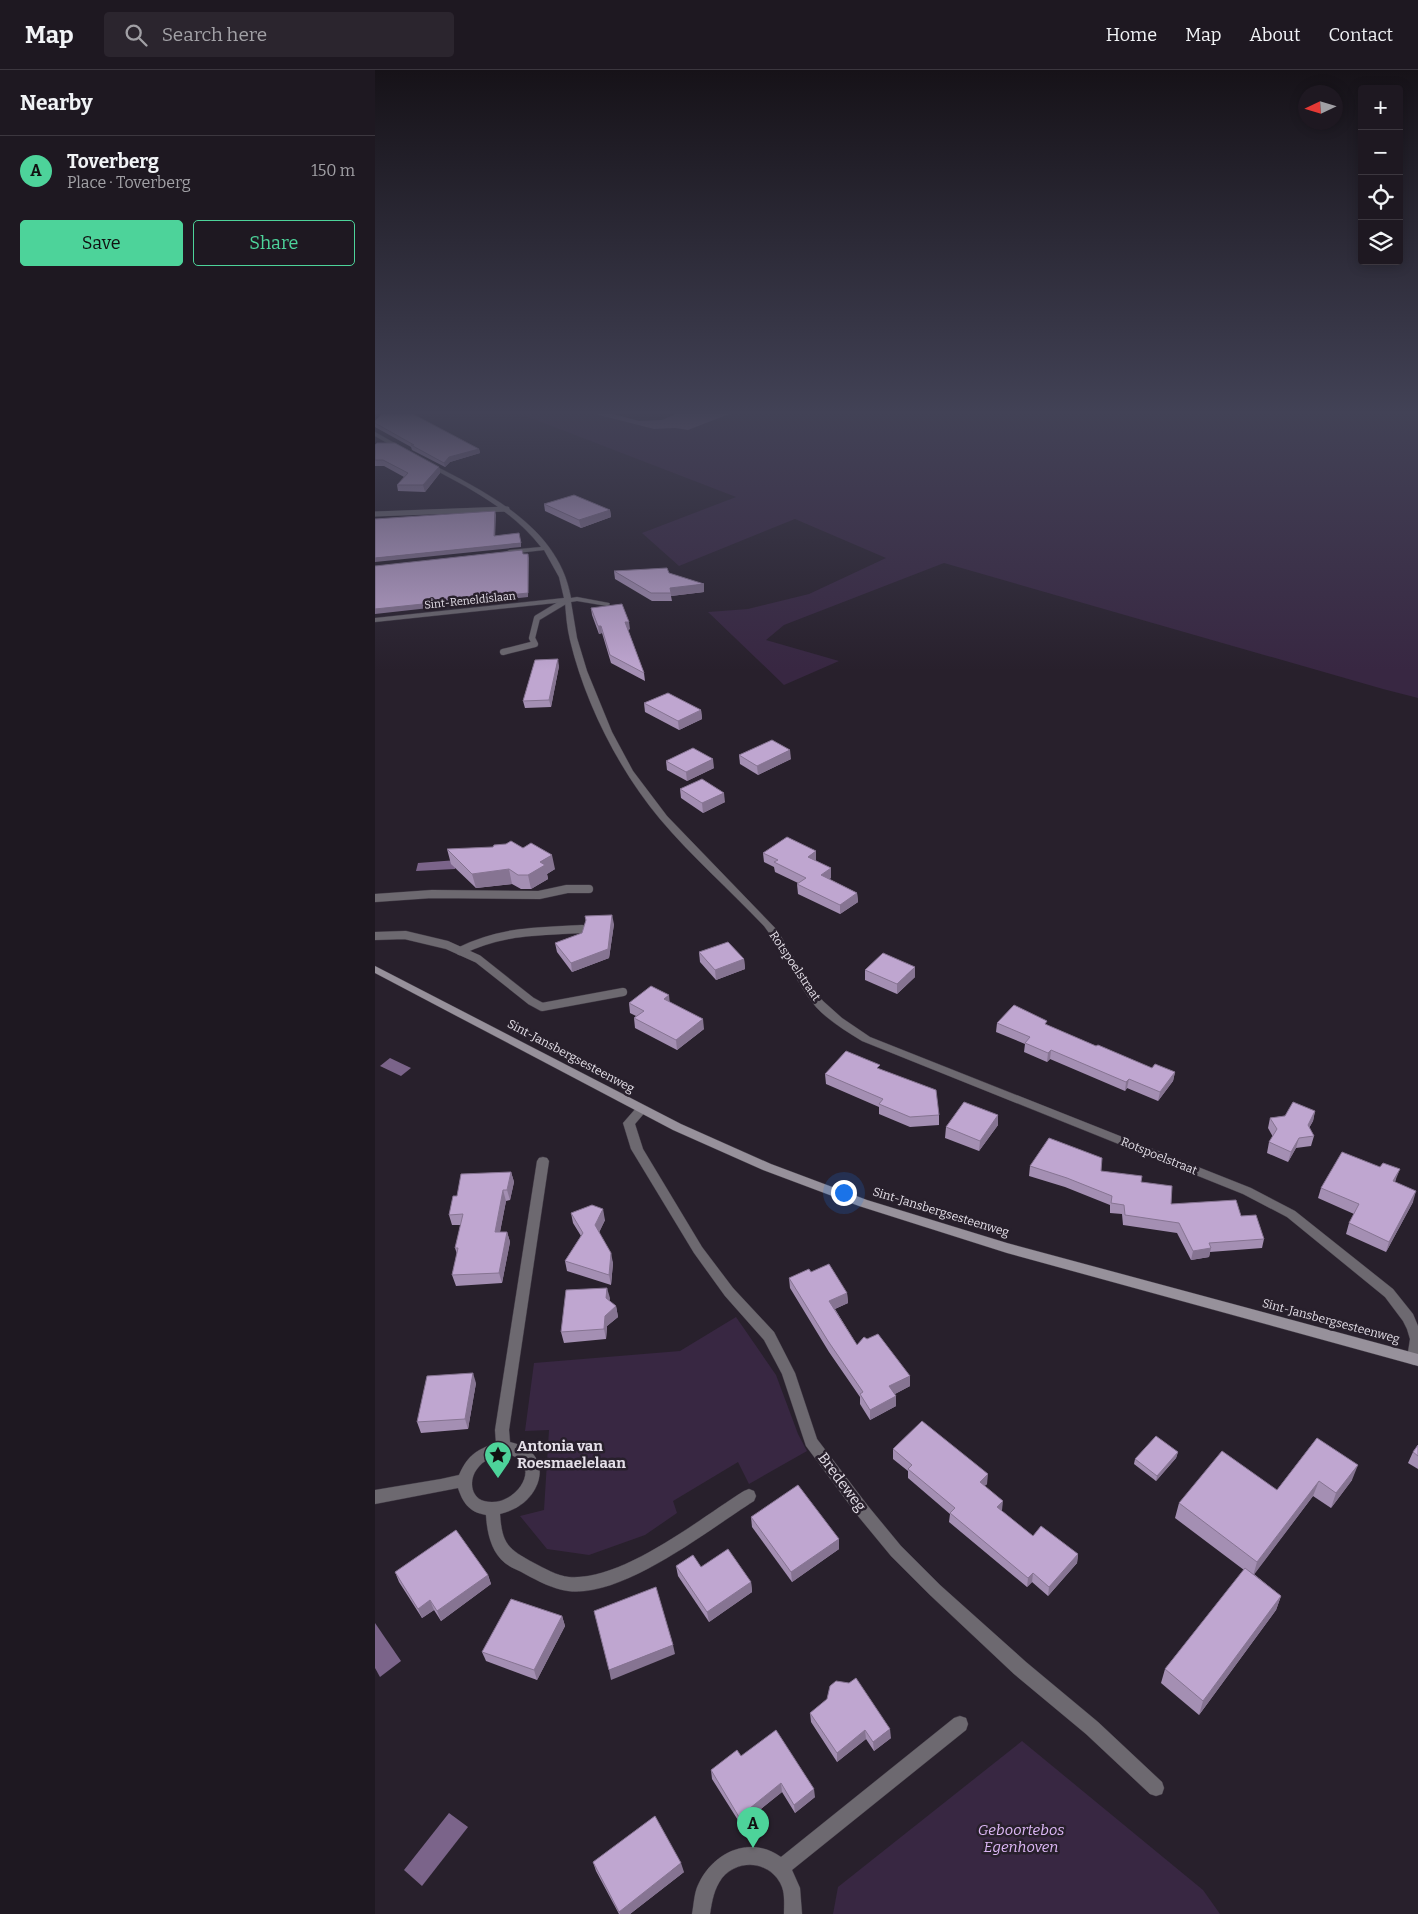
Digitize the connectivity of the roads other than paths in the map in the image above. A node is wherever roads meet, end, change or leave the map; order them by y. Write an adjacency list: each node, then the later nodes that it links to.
1 (490, 499): 2 (street, Rotspoelstraat)
2 (507, 509): 3 (lane); 4 (street, Rotspoelstraat)
3 (375, 514)
4 (546, 548): 5 (street); 6 (street, Rotspoelstraat)
5 (498, 553)
6 (567, 600): 7 (street, Sint-Reneldislaan); 8 (street, Sint-Reneldislaan); 9 (lane); 19 (street, Rotspoelstraat)
7 (607, 604)
8 (375, 620)
9 (503, 652)
10 (589, 889): 11 (lane)
11 (375, 898)
12 (582, 929): 14 (lane)
13 (375, 936): 14 (lane)
14 (460, 951): 16 (lane)
15 (375, 969): 17 (main road, Sint-Jansbergsesteenweg)
16 (623, 992)
17 (641, 1110): 19 (main road, Sint-Jansbergsesteenweg); 26 (street, Bredeweg)
18 (543, 1161): 20 (street)
19 (1416, 1359)
20 (503, 1447): 21 (street); 24 (street)
21 (464, 1480): 23 (street); 24 (street)
22 (749, 1496): 24 (street)
23 (375, 1497)
24 (493, 1509)
25 (960, 1724): 27 (street)
26 (1155, 1788)
27 (781, 1868): 28 (street); 29 (street)
28 (701, 1914)
29 (793, 1914)

